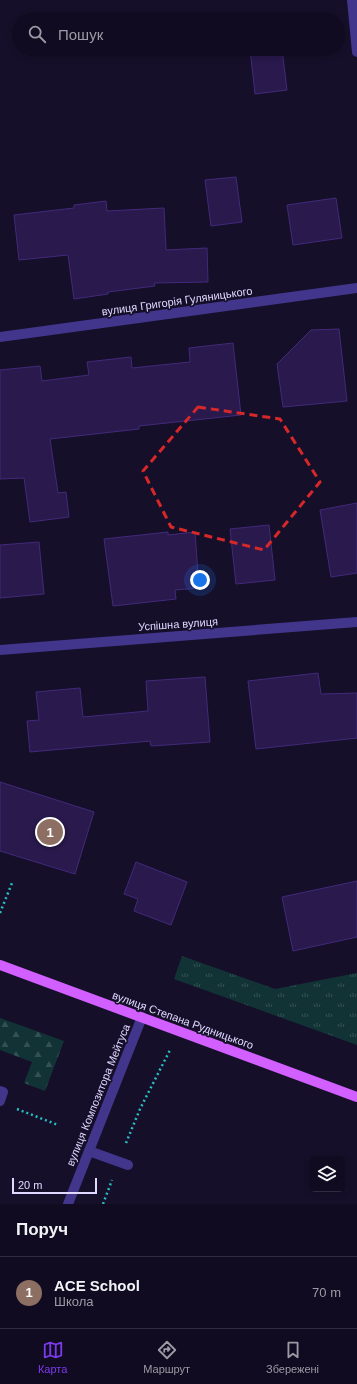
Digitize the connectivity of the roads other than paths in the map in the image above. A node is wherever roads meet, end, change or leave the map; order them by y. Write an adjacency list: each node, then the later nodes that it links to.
1 (352, 0): 2 (street)
2 (357, 52)
3 (357, 288): 4 (street, вулиця Григорія Гуляницького)
4 (0, 337)
5 (357, 622): 6 (street, Успішна вулиця)
6 (0, 650)
7 (0, 965): 8 (main road, вулиця Степана Рудницького)
8 (142, 1017): 10 (main road, вулиця Степана Рудницького); 12 (street, вулиця Композитора Мейтуса)
9 (0, 1091): 11 (street)
10 (357, 1097)
11 (0, 1101)
12 (89, 1151): 13 (street); 14 (street, вулиця Композитора Мейтуса)
13 (124, 1164)
14 (68, 1204)

